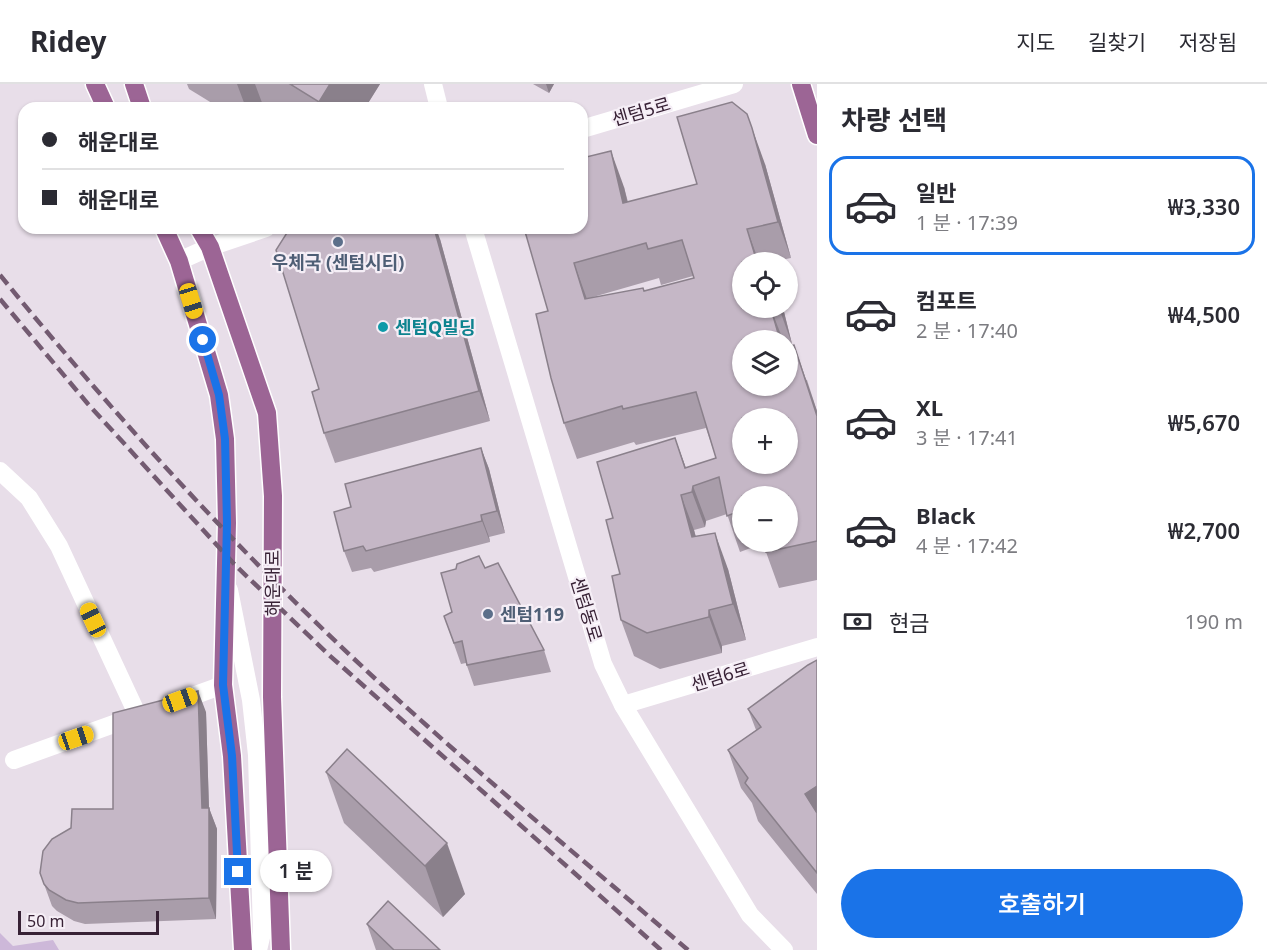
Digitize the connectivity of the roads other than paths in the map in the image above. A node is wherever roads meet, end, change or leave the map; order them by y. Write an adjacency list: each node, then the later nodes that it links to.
1 (95, 84): 7 (main road)
2 (125, 84): 8 (street)
3 (134, 84): 9 (main road)
4 (433, 84): 10 (street)
5 (734, 84): 11 (street, 센텀5로)
6 (801, 84): 12 (main road)
7 (103, 102)
8 (138, 102)
9 (140, 102)
10 (438, 102)
11 (588, 127)
12 (817, 135)
13 (167, 234): 18 (main road)
14 (203, 234): 17 (main road, 해운대로)
15 (248, 234): 17 (street)
16 (475, 234): 23 (street, 센텀동로)
17 (210, 247): 18 (street); 28 (main road, 해운대로)
18 (179, 261): 20 (main road)
19 (0, 471): 24 (street)
20 (226, 574): 22 (main road); 27 (street)
21 (817, 647): 23 (street, 센텀6로)
22 (223, 685): 24 (street); 26 (main road)
23 (622, 705): 29 (street, 센텀동로)
24 (138, 716): 25 (street)
25 (14, 760)
26 (243, 950)
27 (258, 950)
28 (281, 950)
29 (784, 950)

